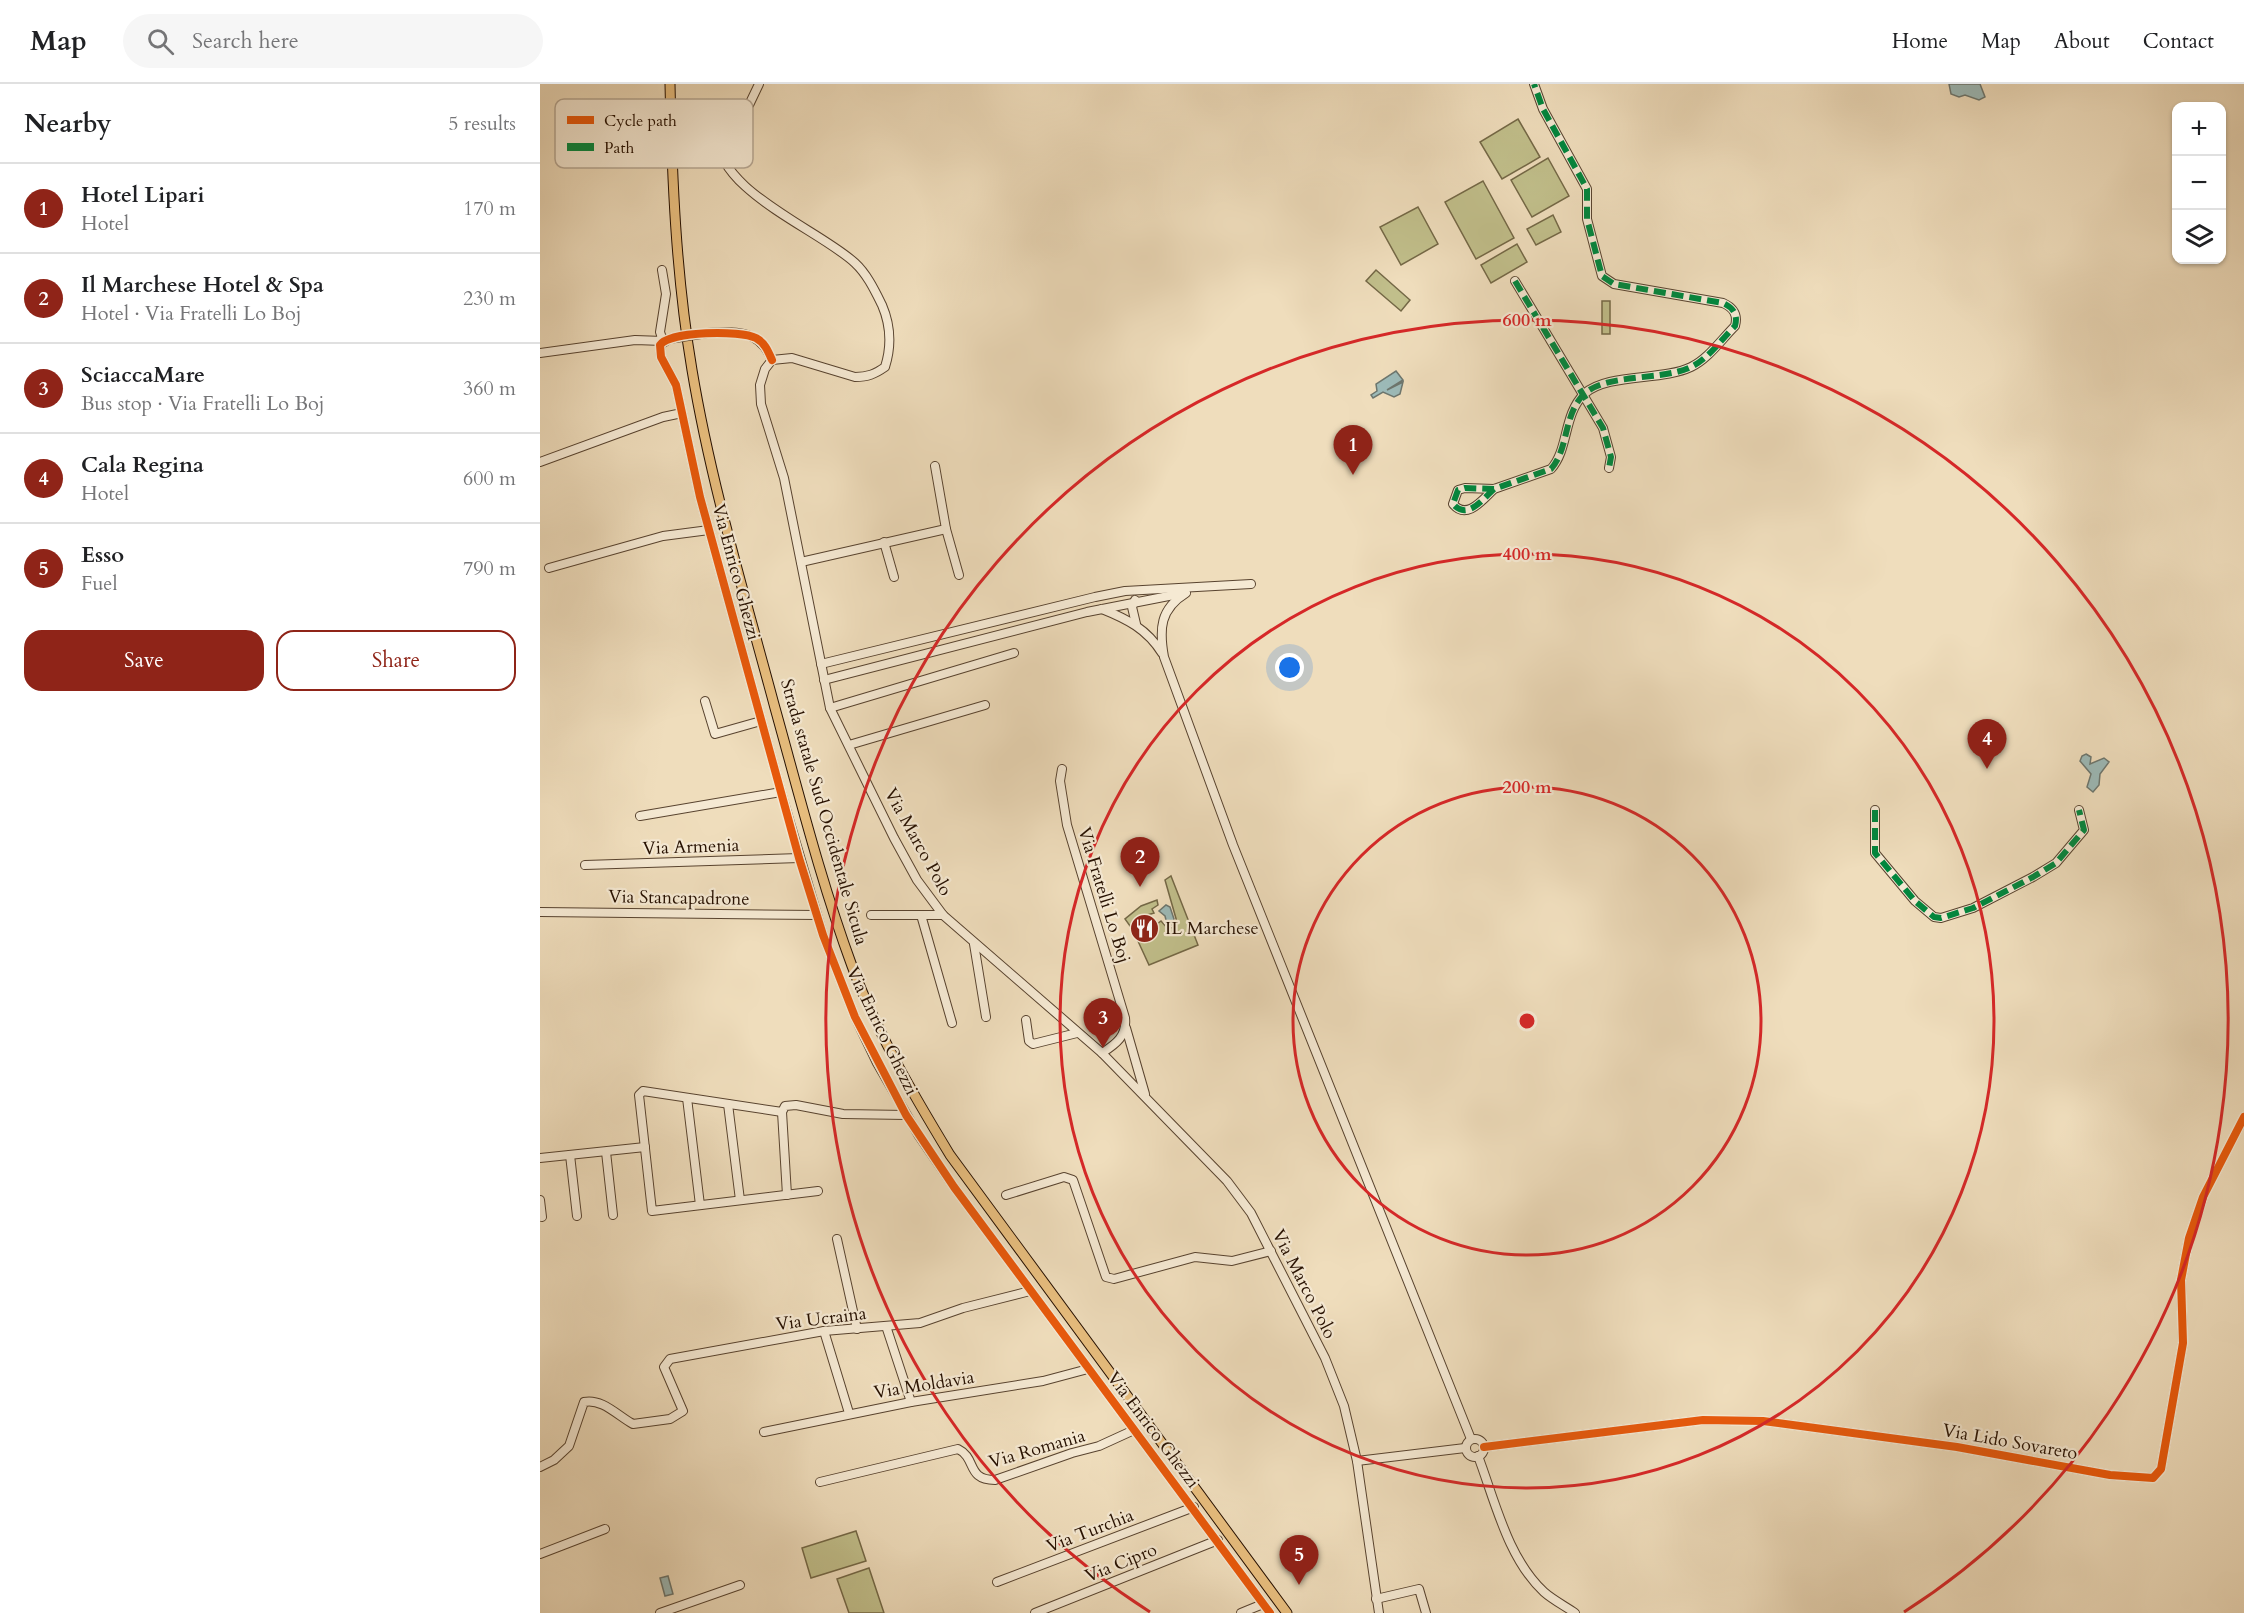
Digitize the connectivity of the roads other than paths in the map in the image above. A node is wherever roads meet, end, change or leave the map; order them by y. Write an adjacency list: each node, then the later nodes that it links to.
1 (670, 84): 4 (main road, Strada statale Sud Occidentale Sicula)
2 (759, 84): 5 (street)
3 (1534, 84): 13 (street)
4 (670, 99)
5 (751, 99)
6 (673, 168): 112 (main road, Strada statale Sud Occidentale Sicula)
7 (728, 168): 12 (street)
8 (662, 270): 10 (street, Via Enrico Ghezzi)
9 (1515, 281): 13 (street)
10 (666, 340): 11 (street); 12 (street, bridge); 14 (street, Via Enrico Ghezzi)
11 (540, 353)
12 (772, 360): 22 (street, Via Marco Polo)
13 (1584, 395): 17 (street); 18 (street)
14 (682, 413): 15 (street); 20 (street, Via Enrico Ghezzi)
15 (540, 462)
16 (935, 466): 19 (street)
17 (1609, 468)
18 (1494, 489): 18 (street)
19 (946, 529): 21 (street); 24 (street)
20 (709, 530): 23 (street); 42 (street, Via Enrico Ghezzi)
21 (884, 542): 22 (street); 25 (street)
22 (801, 561): 37 (street, Via Marco Polo)
23 (549, 568)
24 (959, 576)
25 (894, 577)
26 (1251, 584): 27 (street)
27 (1203, 589): 28 (street); 29 (street)
28 (1144, 591): 30 (street); 31 (street); 37 (street)
29 (1186, 593): 30 (street); 33 (street)
30 (1157, 598): 31 (street); 33 (street)
31 (1134, 602): 32 (street); 34 (street)
32 (1102, 609): 34 (street); 38 (street)
33 (1164, 614): 36 (street)
34 (1136, 624): 36 (street)
35 (1014, 653): 41 (street)
36 (1164, 657): 93 (street)
37 (821, 664): 38 (street, Via Marco Polo)
38 (825, 680): 41 (street, Via Marco Polo)
39 (705, 701): 42 (street)
40 (985, 705): 43 (street)
41 (830, 708): 43 (street, Via Marco Polo)
42 (761, 721): 45 (street, Via Enrico Ghezzi)
43 (849, 745): 55 (street, Via Marco Polo)
44 (1062, 769): 60 (street, Via Fratelli Lo Boj)
45 (781, 792): 48 (street); 49 (street, Via Enrico Ghezzi)
46 (1875, 810): 47 (street)
47 (2079, 810)
48 (640, 816)
49 (799, 858): 50 (street, Via Armenia); 52 (street, Via Enrico Ghezzi)
50 (585, 866)
51 (540, 912): 52 (street, Via Stancapadrone)
52 (817, 915): 67 (street, Via Enrico Ghezzi)
53 (872, 915): 54 (street)
54 (921, 915): 55 (street); 59 (street)
55 (943, 915): 56 (street, Via Marco Polo)
56 (974, 944): 57 (street); 61 (street, Via Marco Polo)
57 (986, 1017)
58 (1026, 1020): 61 (street)
59 (952, 1023)
60 (1126, 1028): 62 (street); 63 (street, Via Fratelli Lo Boj)
61 (1077, 1033): 62 (street, Via Marco Polo)
62 (1102, 1053): 63 (street, Via Marco Polo)
63 (1146, 1096): 83 (street, Via Marco Polo)
64 (687, 1098): 65 (street); 69 (street); 78 (street)
65 (728, 1104): 66 (street); 77 (street)
66 (782, 1112): 67 (street); 74 (street)
67 (906, 1115): 84 (street, Via Enrico Ghezzi)
68 (2244, 1117): 95 (street, Via Lido Sovareto)
69 (645, 1147): 70 (street); 78 (street)
70 (606, 1152): 71 (street); 79 (street)
71 (570, 1155): 72 (street); 80 (street)
72 (540, 1158)
73 (818, 1191): 74 (street)
74 (787, 1195): 77 (street)
75 (1006, 1195): 83 (street)
76 (540, 1200): 81 (street)
77 (740, 1200): 78 (street)
78 (700, 1205)
79 (612, 1215)
80 (577, 1216)
81 (542, 1217)
82 (837, 1239): 86 (street)
83 (1271, 1251): 97 (street, Via Marco Polo)
84 (1030, 1292): 85 (street, Via Ucraina); 88 (street, Via Enrico Ghezzi)
85 (886, 1326): 86 (street, Via Ucraina); 89 (street)
86 (857, 1329): 87 (street, Via Ucraina)
87 (824, 1331): 90 (street); 98 (street, Via Ucraina)
88 (1088, 1369): 89 (street, Via Moldavia); 91 (street, Via Enrico Ghezzi)
89 (911, 1402): 90 (street, Via Moldavia)
90 (849, 1413): 92 (street, Via Moldavia)
91 (1134, 1430): 99 (street, Via Romania); 100 (street, Via Enrico Ghezzi)
92 (764, 1432)
93 (1471, 1439): 94 (street); 95 (street)
94 (1465, 1448): 96 (street); 97 (street)
95 (1484, 1448): 96 (street)
96 (1478, 1456): 115 (street)
97 (1357, 1461): 106 (street, Via Marco Polo)
98 (540, 1467)
99 (820, 1482)
100 (1194, 1507): 102 (street, Via Enrico Ghezzi); 104 (street, Via Turchia)
101 (605, 1529): 103 (street)
102 (1218, 1540): 107 (street, Via Enrico Ghezzi); 109 (street, Via Cipro)
103 (540, 1554)
104 (997, 1582)
105 (740, 1585): 108 (street)
106 (1376, 1599): 113 (street, Via Marco Polo); 114 (street)
107 (1263, 1604): 110 (street); 111 (street, Via Enrico Ghezzi)
108 (660, 1613)
109 (1035, 1613)
110 (1241, 1613)
111 (1270, 1613)
112 (1287, 1613)
113 (1379, 1613)
114 (1426, 1613)
115 (1575, 1613)

